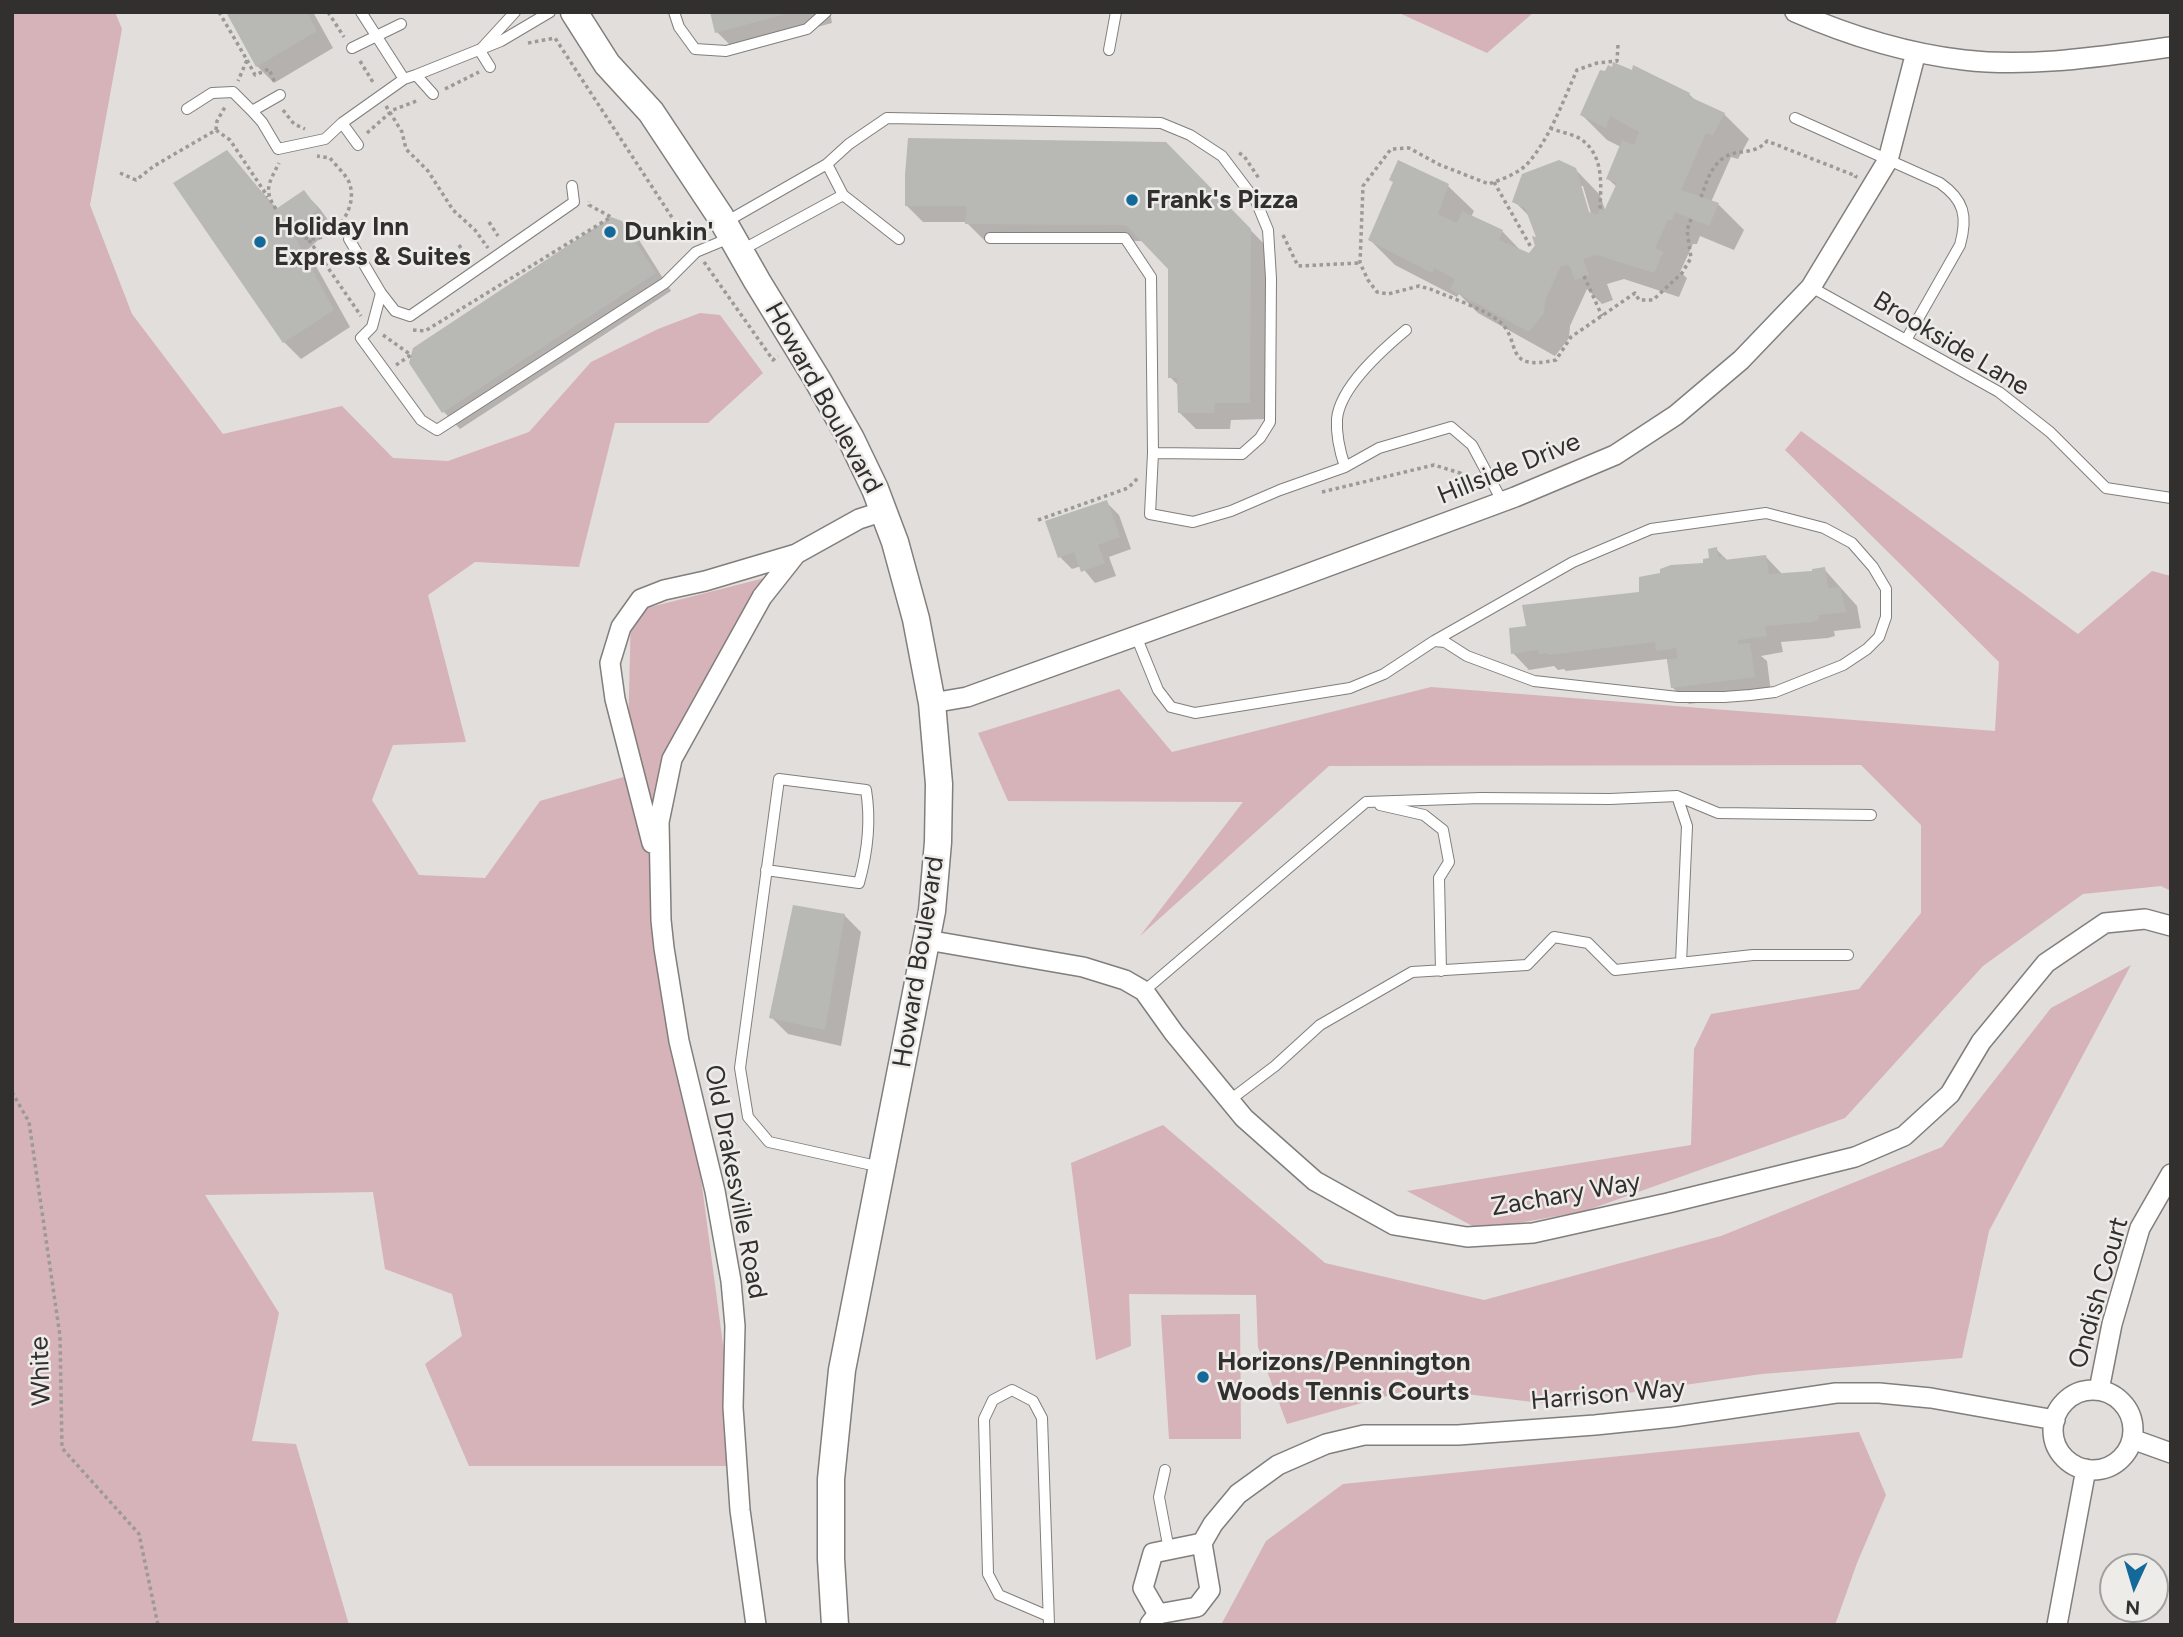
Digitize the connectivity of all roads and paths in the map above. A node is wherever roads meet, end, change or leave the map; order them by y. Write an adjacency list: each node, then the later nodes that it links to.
1 (219, 12): 20 (path)
2 (328, 12): 15 (path)
3 (361, 12): 12 (lane)
4 (515, 12): 18 (lane)
5 (550, 12): 18 (lane)
6 (574, 12): 56 (main road, Howard Boulevard)
7 (674, 12): 8 (lane)
8 (826, 12)
9 (1116, 12): 17 (lane)
10 (1795, 12): 19 (street)
11 (401, 24): 12 (lane)
12 (375, 37): 15 (lane); 23 (lane)
13 (1618, 45): 35 (path)
14 (2171, 47): 19 (street)
15 (352, 48): 24 (path)
16 (520, 48): 62 (path)
17 (1109, 50)
18 (480, 51): 21 (lane); 22 (lane)
19 (1916, 52): 40 (street, Hillside Drive)
20 (247, 60): 26 (path); 28 (path)
21 (490, 67): 27 (path)
22 (415, 75): 23 (lane); 27 (lane)
23 (404, 79): 29 (lane)
24 (373, 82): 25 (path); 29 (path)
25 (366, 87)
26 (233, 92): 30 (lane); 31 (lane); 36 (path)
27 (433, 94): 32 (path)
28 (280, 95): 31 (lane); 37 (path)
29 (379, 97): 32 (path); 34 (lane)
30 (187, 109)
31 (252, 111): 34 (lane)
32 (392, 112): 38 (path); 63 (path)
33 (1796, 118): 40 (lane)
34 (342, 123): 38 (lane)
35 (1550, 128): 44 (path); 51 (path)
36 (216, 130): 43 (path); 48 (path)
37 (310, 132)
38 (362, 143)
39 (311, 155): 54 (path)
40 (1888, 160): 68 (street, Hillside Drive); 73 (lane)
41 (279, 163): 48 (path)
42 (827, 164): 47 (lane); 56 (lane); 76 (lane)
43 (120, 173)
44 (1494, 182): 61 (path); 65 (path)
45 (572, 186): 63 (lane)
46 (1849, 188): 49 (path)
47 (843, 195): 56 (lane); 59 (lane)
48 (268, 197): 50 (path)
49 (1701, 197)
50 (276, 209)
51 (1600, 209)
52 (1691, 219): 70 (path)
53 (489, 222): 55 (path)
54 (292, 232)
55 (498, 236)
56 (732, 237): 62 (lane); 74 (main road, Howard Boulevard)
57 (990, 238): 76 (lane)
58 (349, 239): 69 (lane)
59 (899, 239)
60 (459, 245): 64 (path)
61 (1532, 249)
62 (696, 252): 74 (path); 75 (lane)
63 (494, 256): 69 (lane)
64 (467, 258)
65 (1360, 263): 66 (path); 70 (path)
66 (1298, 266)
67 (1584, 276): 70 (path)
68 (1811, 287): 73 (lane, Brookside Lane); 79 (street, Hillside Drive)
69 (381, 293): 71 (lane)
70 (1602, 316)
71 (372, 327): 75 (lane); 75 (path)
72 (1406, 330): 77 (lane)
73 (1906, 340): 78 (lane, Brookside Lane)
74 (796, 343): 80 (main road, Howard Boulevard)
75 (386, 372)
76 (1153, 453): 77 (lane)
77 (1345, 467): 79 (lane)
78 (2171, 498)
79 (1502, 501): 82 (street, Hillside Drive)
80 (884, 511): 81 (street, Old Drakesville Road); 84 (main road, Howard Boulevard)
81 (796, 554): 89 (street, Old Drakesville Road); 89 (street, Old Drakesville Road)
82 (1136, 636): 83 (lane); 84 (street, Hillside Drive)
83 (1434, 641): 83 (lane)
84 (932, 702): 91 (main road, Howard Boulevard)
85 (1677, 796): 86 (lane); 87 (lane); 93 (lane)
86 (1366, 802): 94 (lane); 95 (lane)
87 (1871, 815)
88 (766, 870): 88 (lane); 98 (lane)
89 (660, 876): 110 (street, Old Drakesville Road)
90 (2171, 926): 97 (street, Zachary Way)
91 (927, 940): 95 (street); 98 (main road, Howard Boulevard)
92 (1848, 955): 93 (lane)
93 (1681, 963): 94 (lane)
94 (1441, 971): 97 (lane)
95 (1144, 991): 97 (street, Zachary Way)
96 (12, 1092): 111 (path, White)
97 (1230, 1100)
98 (882, 1167): 112 (main road, Howard Boulevard)
99 (2171, 1174): 100 (street, Ondish Court)
100 (2099, 1390): 101 (street); 102 (street)
101 (2055, 1420): 104 (street); 106 (street, Harrison Way)
102 (2132, 1439): 103 (street); 104 (street)
103 (2171, 1453)
104 (2086, 1469): 113 (street)
105 (1165, 1470): 107 (lane)
106 (1202, 1543): 107 (street); 108 (street)
107 (1169, 1550): 108 (street)
108 (1154, 1619)
109 (1049, 1620): 109 (lane)
110 (751, 1623)
111 (158, 1625)
112 (835, 1625)
113 (2057, 1625)

